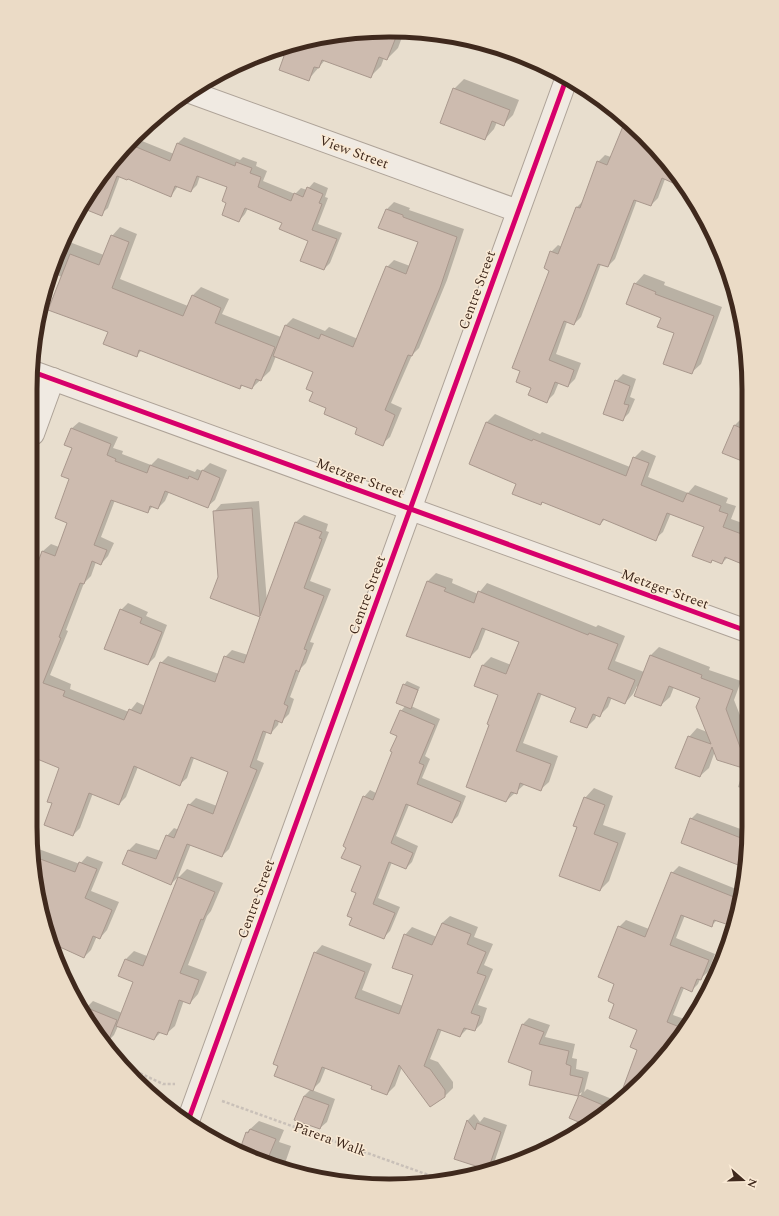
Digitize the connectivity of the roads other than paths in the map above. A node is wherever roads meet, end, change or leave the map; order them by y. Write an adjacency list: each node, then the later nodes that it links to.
1 (565, 83): 3 (street, Centre Street)
2 (197, 94): 3 (street, View Street)
3 (518, 211): 6 (street, Centre Street)
4 (43, 375): 5 (street); 6 (street, Metzger Street)
5 (37, 407)
6 (410, 508): 7 (street, Metzger Street); 8 (street, Centre Street)
7 (742, 629)
8 (190, 1117)

